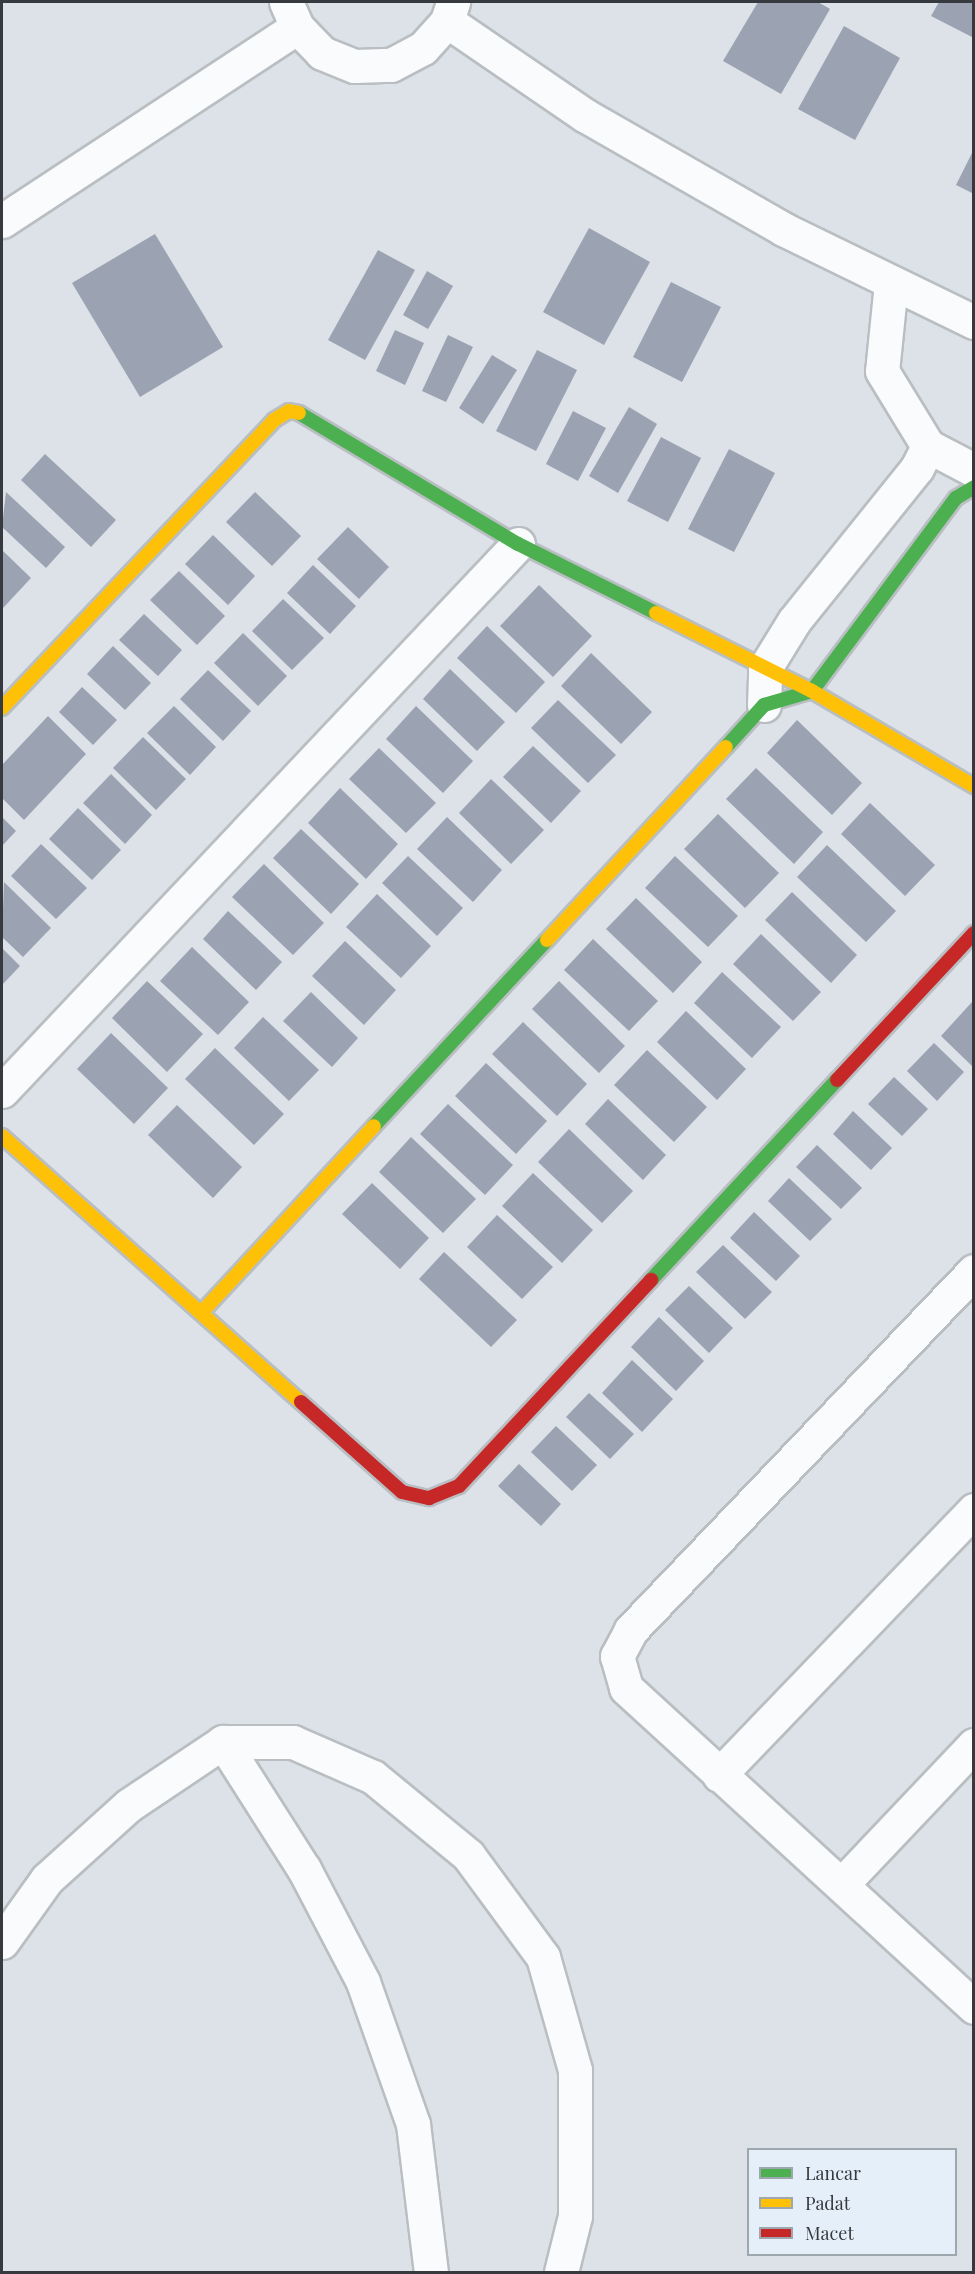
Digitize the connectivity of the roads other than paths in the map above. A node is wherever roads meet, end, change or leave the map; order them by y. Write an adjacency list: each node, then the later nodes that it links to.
1 (450, 11): 2 (street); 4 (street)
2 (292, 14): 3 (street)
3 (2, 221)
4 (891, 283): 5 (street); 6 (street)
5 (974, 322)
6 (928, 446): 7 (street); 10 (street)
7 (974, 470)
8 (974, 487): 11 (street)
9 (518, 544): 10 (street); 13 (street); 16 (street)
10 (765, 668): 11 (street); 12 (street)
11 (812, 691): 12 (street); 14 (street)
12 (764, 705): 19 (street)
13 (2, 708)
14 (974, 786)
15 (974, 933): 19 (street)
16 (2, 1090)
17 (2, 1136): 19 (street)
18 (974, 1271): 23 (street)
19 (202, 1312)
20 (974, 1510): 23 (street)
21 (223, 1742): 25 (street); 27 (street); 28 (street)
22 (974, 1745): 24 (street)
23 (719, 1776): 24 (street)
24 (842, 1884): 26 (street)
25 (2, 1942)
26 (972, 2002)
27 (431, 2272)
28 (561, 2272)

